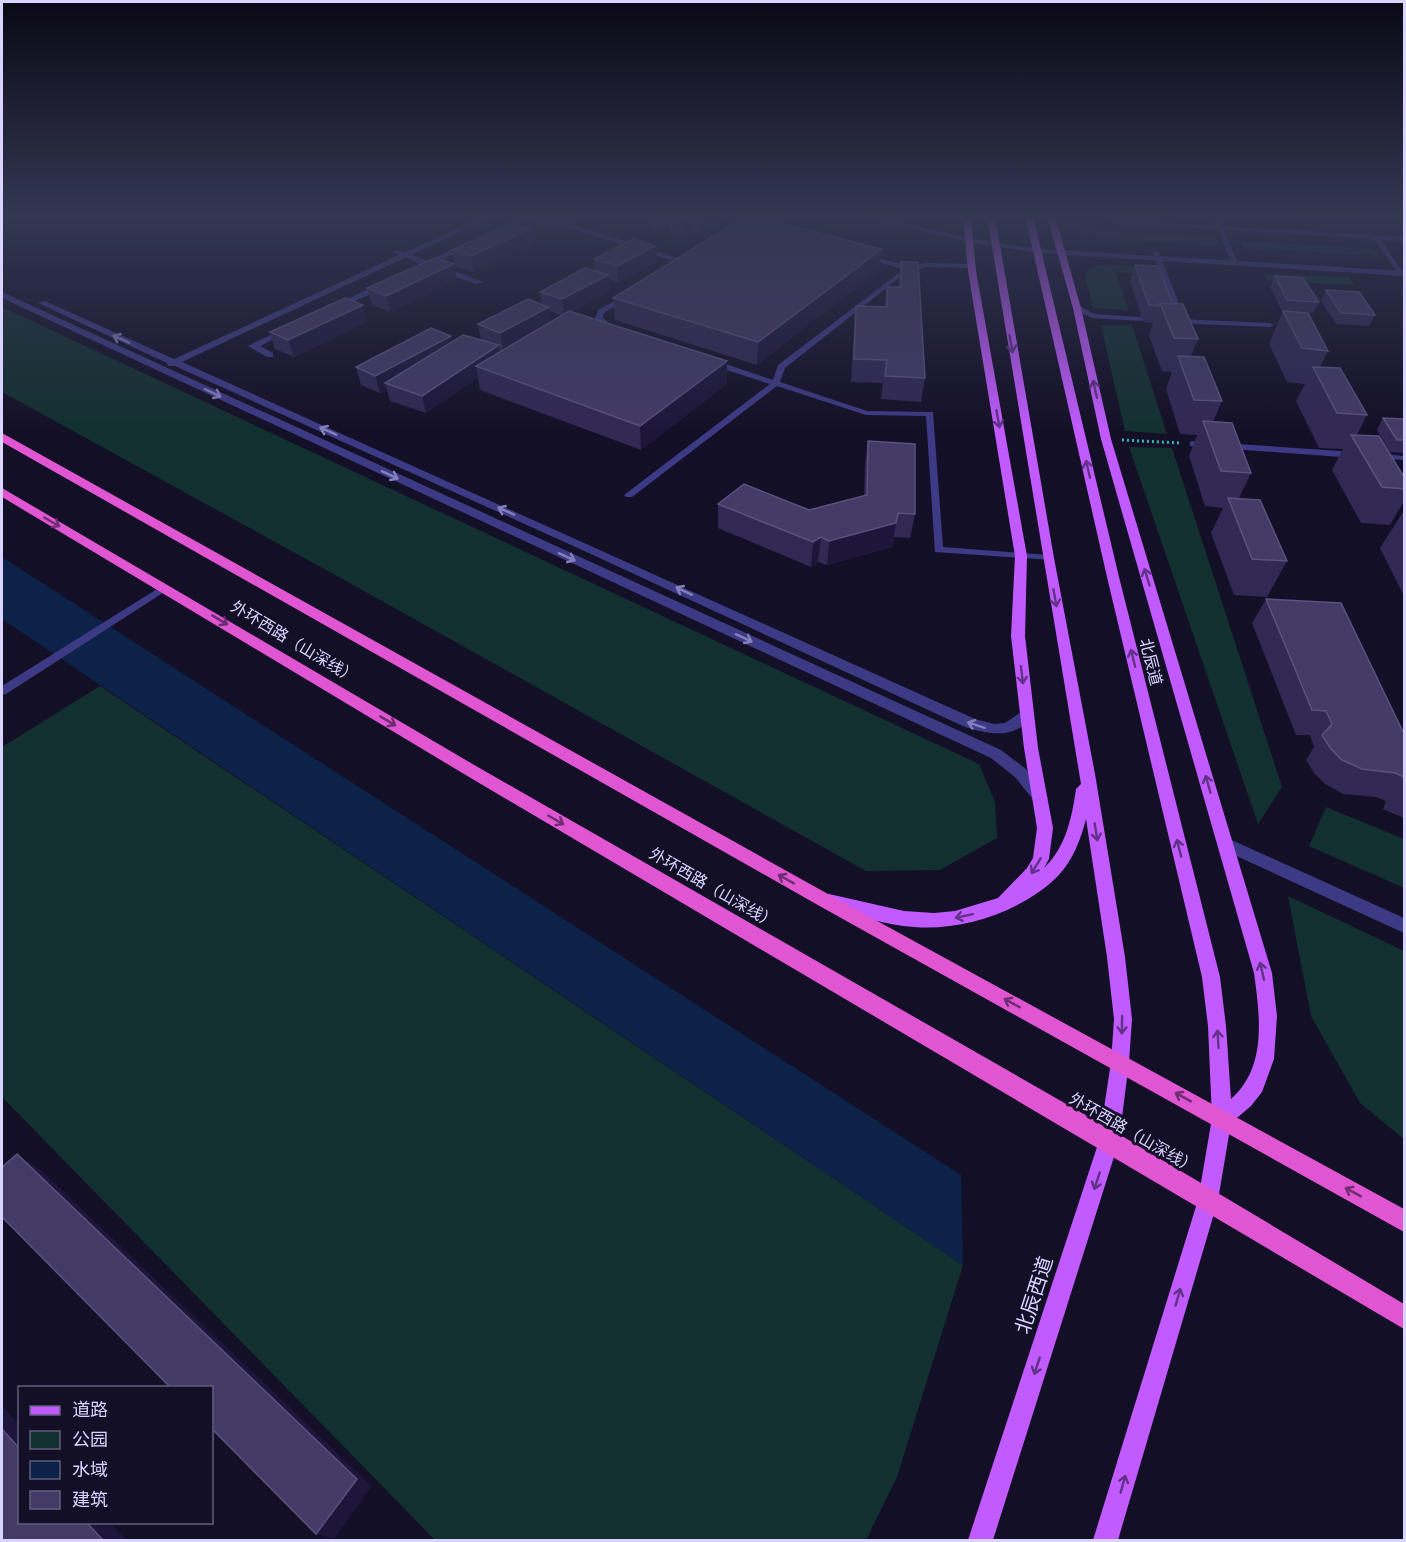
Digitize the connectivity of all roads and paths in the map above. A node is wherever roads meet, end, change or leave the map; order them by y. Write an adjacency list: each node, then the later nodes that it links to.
1 (8, 288): 20 (street, one-way to 1)
2 (326, 288): 20 (street)
3 (376, 288): 13 (street)
4 (886, 288): 21 (lane)
5 (975, 288): 28 (main road, one-way to 28)
6 (1004, 288): 29 (main road, one-way to 29)
7 (1047, 288): 40 (main road, 北辰道, one-way to 7)
8 (1071, 288): 12 (main road)
9 (1169, 288): 16 (lane)
10 (639, 289): 17 (lane)
11 (2, 296): 20 (street)
12 (1077, 308): 14 (lane); 23 (main road, one-way to 12)
13 (325, 312)
14 (1141, 319)
15 (304, 322): 18 (street)
16 (1270, 325)
17 (621, 333)
18 (270, 355)
19 (710, 362): 21 (lane)
20 (162, 363): 32 (street, one-way to 20); 34 (street, one-way to 34)
21 (776, 383): 27 (lane); 28 (lane)
22 (2, 437): 36 (highway, 外环西路（山深线）, one-way to 22)
23 (1106, 439): 24 (path); 35 (main road, one-way to 23)
24 (1193, 444): 25 (lane)
25 (1404, 458)
26 (2, 492): 30 (highway, 外环西路（山深线）, one-way to 30)
27 (629, 495)
28 (1021, 556): 29 (lane); 32 (main road, one-way to 32)
29 (1048, 558): 33 (main road, one-way to 33)
30 (165, 587): 31 (lane); 41 (highway, 外环西路（山深线）, one-way to 41)
31 (2, 691)
32 (1027, 713): 34 (main road)
33 (1087, 774): 37 (main road); 39 (main road, one-way to 39)
34 (1040, 799): 37 (main road, one-way to 37)
35 (1225, 843): 38 (street); 40 (main road, one-way to 35)
36 (822, 899): 37 (main road, one-way to 36); 39 (highway, 外环西路（山深线）, one-way to 36)
37 (1004, 903)
38 (1404, 926)
39 (1120, 1062): 40 (highway, 外环西路（山深线）, one-way to 39); 41 (main road, 北辰西道)
40 (1222, 1118): 42 (main road); 43 (highway, 外环西路（山深线）, one-way to 40)
41 (1109, 1141): 42 (highway, 外环西路（山深线）); 45 (main road, 北辰西道, one-way to 45)
42 (1208, 1200): 44 (highway, 外环西路（山深线）); 46 (main road, one-way to 42)
43 (1404, 1221)
44 (1404, 1317)
45 (981, 1540)
46 (1106, 1540)

